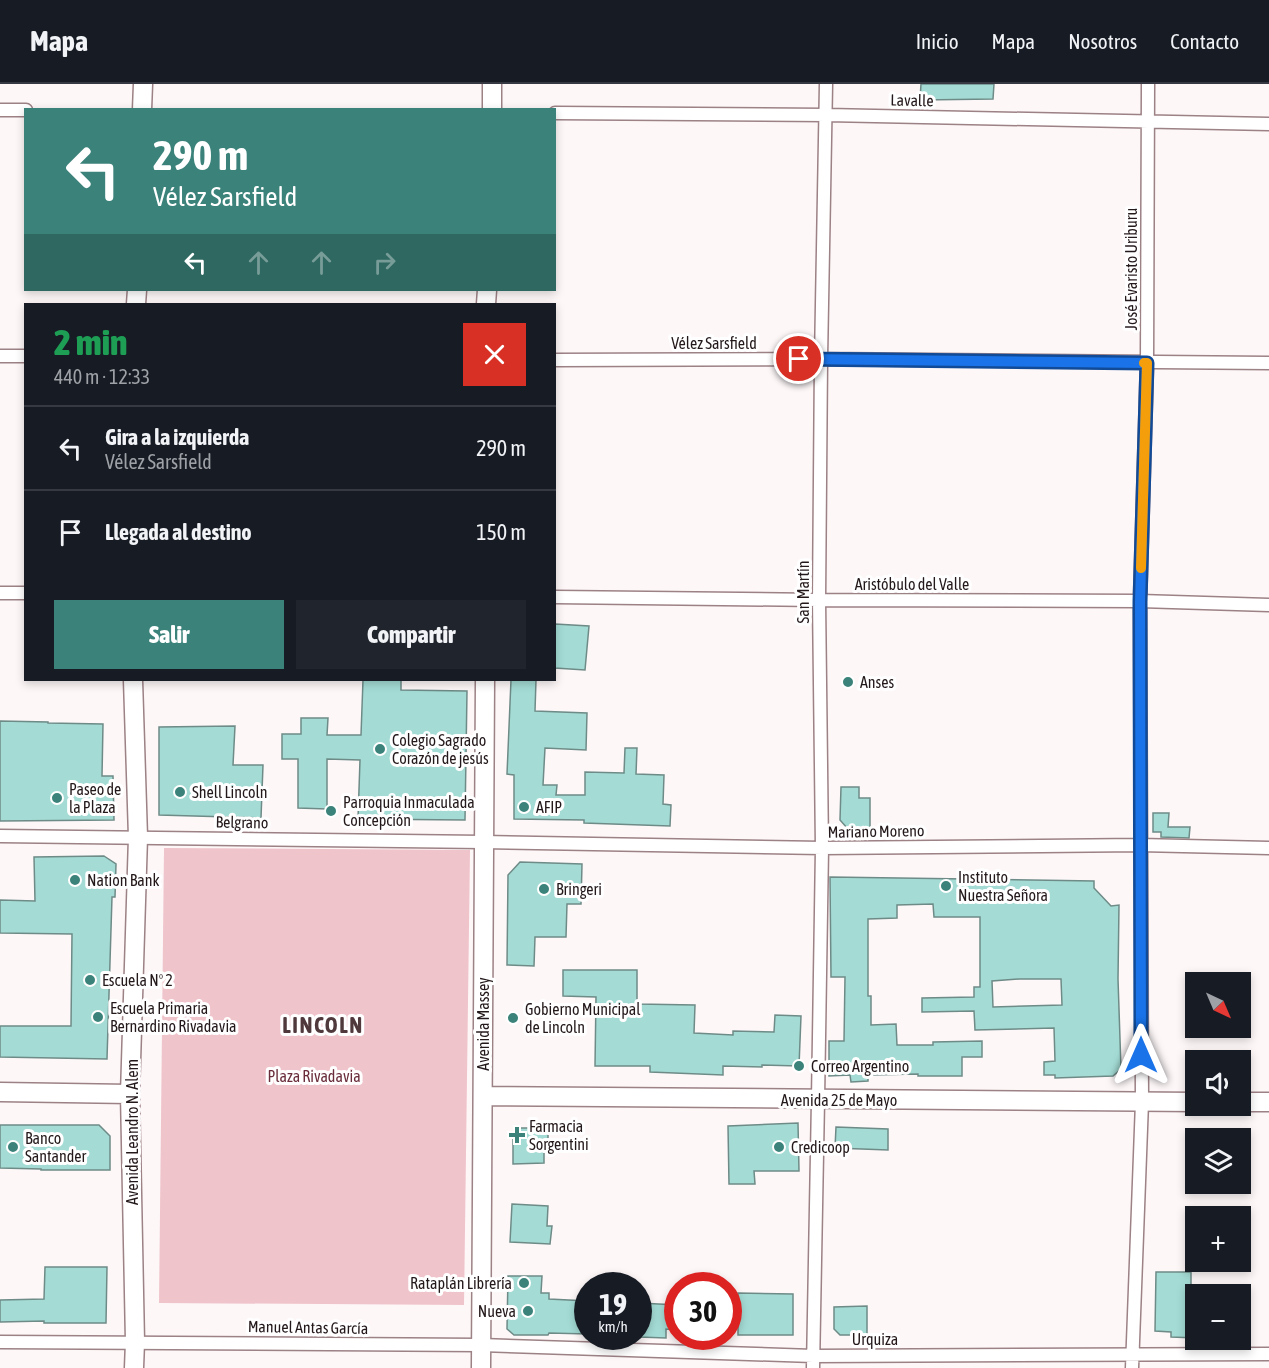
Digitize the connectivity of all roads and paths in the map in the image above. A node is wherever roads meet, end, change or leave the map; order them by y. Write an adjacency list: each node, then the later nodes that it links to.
1 (142, 84): 5 (main road)
2 (492, 84): 6 (main road)
3 (826, 84): 10 (street, San Martín)
4 (1148, 84): 11 (street, José Evaristo Uriburu)
5 (142, 108)
6 (492, 108)
7 (0, 110): 8 (street)
8 (24, 110)
9 (556, 113): 10 (street, Lavalle)
10 (827, 114): 11 (street, Lavalle); 15 (street, San Martín)
11 (1148, 122): 12 (street, Lavalle); 17 (street, José Evaristo Uriburu)
12 (1269, 124)
13 (0, 356): 14 (street)
14 (24, 356)
15 (821, 359): 16 (street, Vélez Sarsfield); 17 (street, Vélez Sarsfield); 22 (street, San Martín)
16 (556, 360)
17 (1147, 363): 18 (street, Vélez Sarsfield); 23 (street, José Evaristo Uriburu)
18 (1269, 363)
19 (0, 593): 20 (street)
20 (24, 593)
21 (556, 597): 22 (street, Aristóbulo del Valle)
22 (819, 600): 23 (street, Aristóbulo del Valle); 31 (street, San Martín)
23 (1140, 602): 24 (street, Aristóbulo del Valle); 30 (street, José Evaristo Uriburu)
24 (1269, 605)
25 (133, 681): 28 (main road, Avenida Leandro N. Alem)
26 (485, 681): 29 (main road, Avenida Massey)
27 (0, 836): 28 (street, Belgrano)
28 (138, 837): 29 (street, Belgrano); 34 (main road, Avenida Leandro N. Alem)
29 (483, 842): 31 (street, Mariano Moreno); 35 (main road, Avenida Massey)
30 (1140, 844): 31 (street, Mariano Moreno); 32 (street, Mariano Moreno); 37 (street, José Evaristo Uriburu)
31 (822, 848): 36 (street, San Martín)
32 (1269, 848)
33 (0, 1092): 34 (main road)
34 (130, 1094): 42 (main road, Avenida Leandro N. Alem)
35 (483, 1096): 36 (main road, Avenida 25 de Mayo); 43 (main road, Avenida Massey)
36 (818, 1100): 37 (main road, Avenida 25 de Mayo); 46 (street, San Martín)
37 (1142, 1101): 38 (main road, Avenida 25 de Mayo); 44 (street, José Evaristo Uriburu)
38 (1185, 1102)
39 (1251, 1102): 40 (main road)
40 (1269, 1102)
41 (0, 1342): 42 (street, Manuel Antas García)
42 (135, 1342): 43 (street, Manuel Antas García); 47 (main road, Avenida Leandro N. Alem)
43 (481, 1345): 46 (street, Urquiza); 48 (main road, Avenida Massey)
44 (1132, 1354): 45 (street, Urquiza); 46 (street, Urquiza); 49 (street, José Evaristo Uriburu)
45 (1269, 1354)
46 (813, 1362)
47 (134, 1368)
48 (481, 1368)
49 (1132, 1368)

